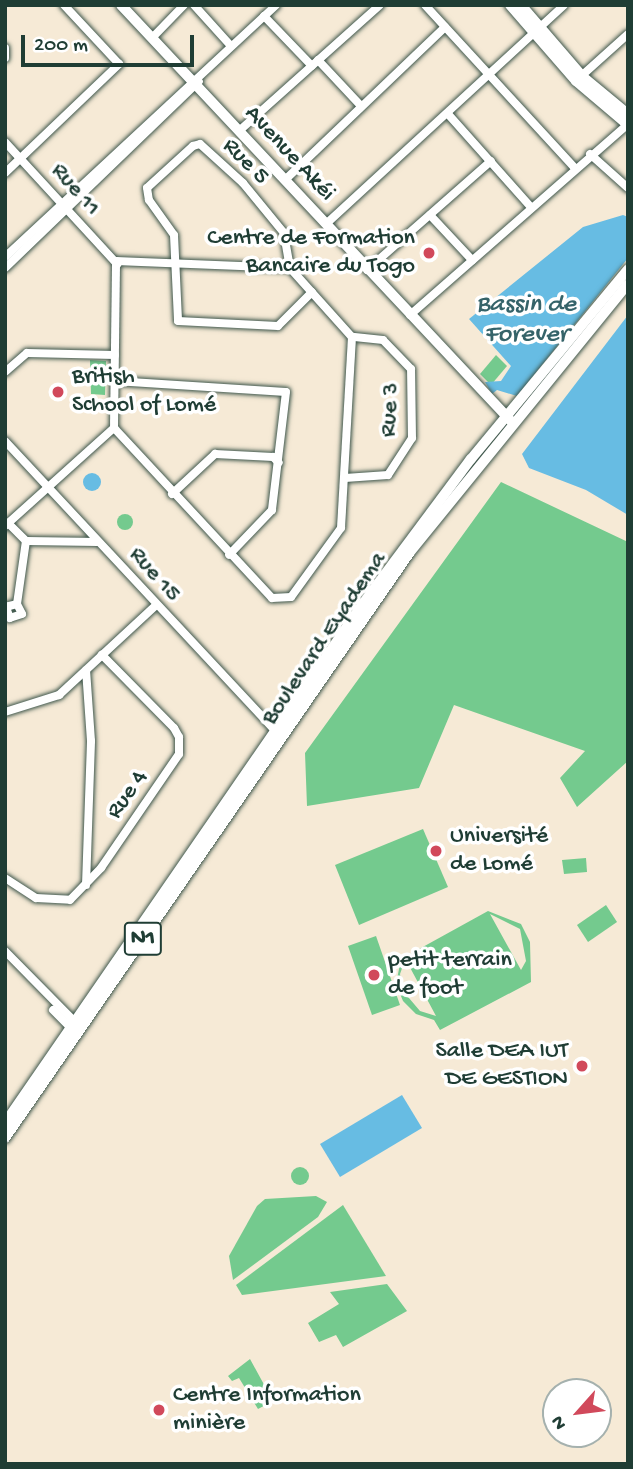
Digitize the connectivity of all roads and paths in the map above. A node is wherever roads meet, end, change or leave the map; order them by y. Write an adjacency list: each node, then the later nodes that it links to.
1 (64, 5): 30 (street)
2 (121, 5): 15 (main road, Avenue Akéi)
3 (184, 5): 15 (street)
4 (194, 5): 16 (street)
5 (276, 5): 11 (street)
6 (380, 5): 19 (street)
7 (425, 5): 12 (street)
8 (510, 5): 13 (main road)
9 (522, 5): 13 (main road)
10 (564, 5): 13 (street)
11 (264, 16): 16 (street); 19 (street)
12 (444, 27): 20 (street); 23 (street)
13 (537, 29): 20 (street); 21 (main road)
14 (628, 34): 21 (street)
15 (152, 38): 22 (main road, Avenue Akéi)
16 (231, 46): 22 (street)
17 (5, 48): 18 (street)
18 (5, 58)
19 (315, 63): 23 (street); 27 (street)
20 (488, 75): 24 (street); 32 (street)
21 (579, 78): 25 (main road); 26 (main road)
22 (197, 81): 27 (main road, Avenue Akéi); 36 (street)
23 (361, 106): 34 (street)
24 (447, 114): 31 (street); 39 (street)
25 (628, 114)
26 (627, 125): 29 (street)
27 (239, 131): 34 (main road, Avenue Akéi)
28 (5, 142): 30 (street, Rue 11)
29 (590, 154): 32 (street); 35 (street)
30 (20, 158): 33 (street); 36 (street, Rue 11)
31 (492, 161): 37 (street); 38 (street)
32 (574, 166): 37 (street)
33 (5, 173)
34 (286, 179): 39 (main road, Avenue Akéi)
35 (628, 188)
36 (65, 207): 40 (street); 43 (street, Rue 11); 44 (street)
37 (531, 207): 41 (street)
38 (430, 215): 41 (street); 47 (street)
39 (326, 224): 47 (main road, Avenue Akéi)
40 (5, 257)
41 (472, 260): 50 (street)
42 (177, 261): 43 (street); 45 (street); 45 (street, Rue 5); 49 (street)
43 (117, 264): 52 (street)
44 (5, 268)
45 (290, 268): 49 (street)
46 (628, 269): 55 (highway, N1)
47 (368, 270): 50 (main road, Avenue Akéi)
48 (628, 284): 55 (highway, Boulevard Eyadema / N1)
49 (312, 292): 51 (street)
50 (410, 315): 55 (main road, Avenue Akéi)
51 (352, 337): 59 (street); 59 (street, Rue 3)
52 (115, 355): 53 (street); 54 (street)
53 (5, 372)
54 (115, 381): 56 (street); 58 (street)
55 (510, 420): 72 (highway, Boulevard Eyadema / N1)
56 (114, 428): 60 (street); 61 (street)
57 (5, 441): 60 (street, Rue 15)
58 (279, 463): 61 (street); 65 (street)
59 (345, 478): 65 (street)
60 (47, 486): 62 (street); 64 (street, Rue 15)
61 (172, 494): 65 (street)
62 (7, 525): 63 (street)
63 (26, 541): 64 (street); 66 (street)
64 (98, 542): 67 (street, Rue 15)
65 (229, 555)
66 (16, 604): 68 (street); 68 (street)
67 (155, 606): 69 (street); 72 (street, Rue 15)
68 (6, 610)
69 (102, 655): 70 (street); 74 (street, Rue 4)
70 (86, 670): 71 (street); 74 (street)
71 (5, 712)
72 (279, 736): 77 (highway, Boulevard Eyadema / N1)
73 (5, 878): 74 (street, Rue 4)
74 (86, 885)
75 (5, 951): 77 (street)
76 (5, 959): 77 (street)
77 (76, 1028): 78 (highway, N1); 79 (highway, Boulevard Eyadema / N1)
78 (5, 1123)
79 (5, 1138)

